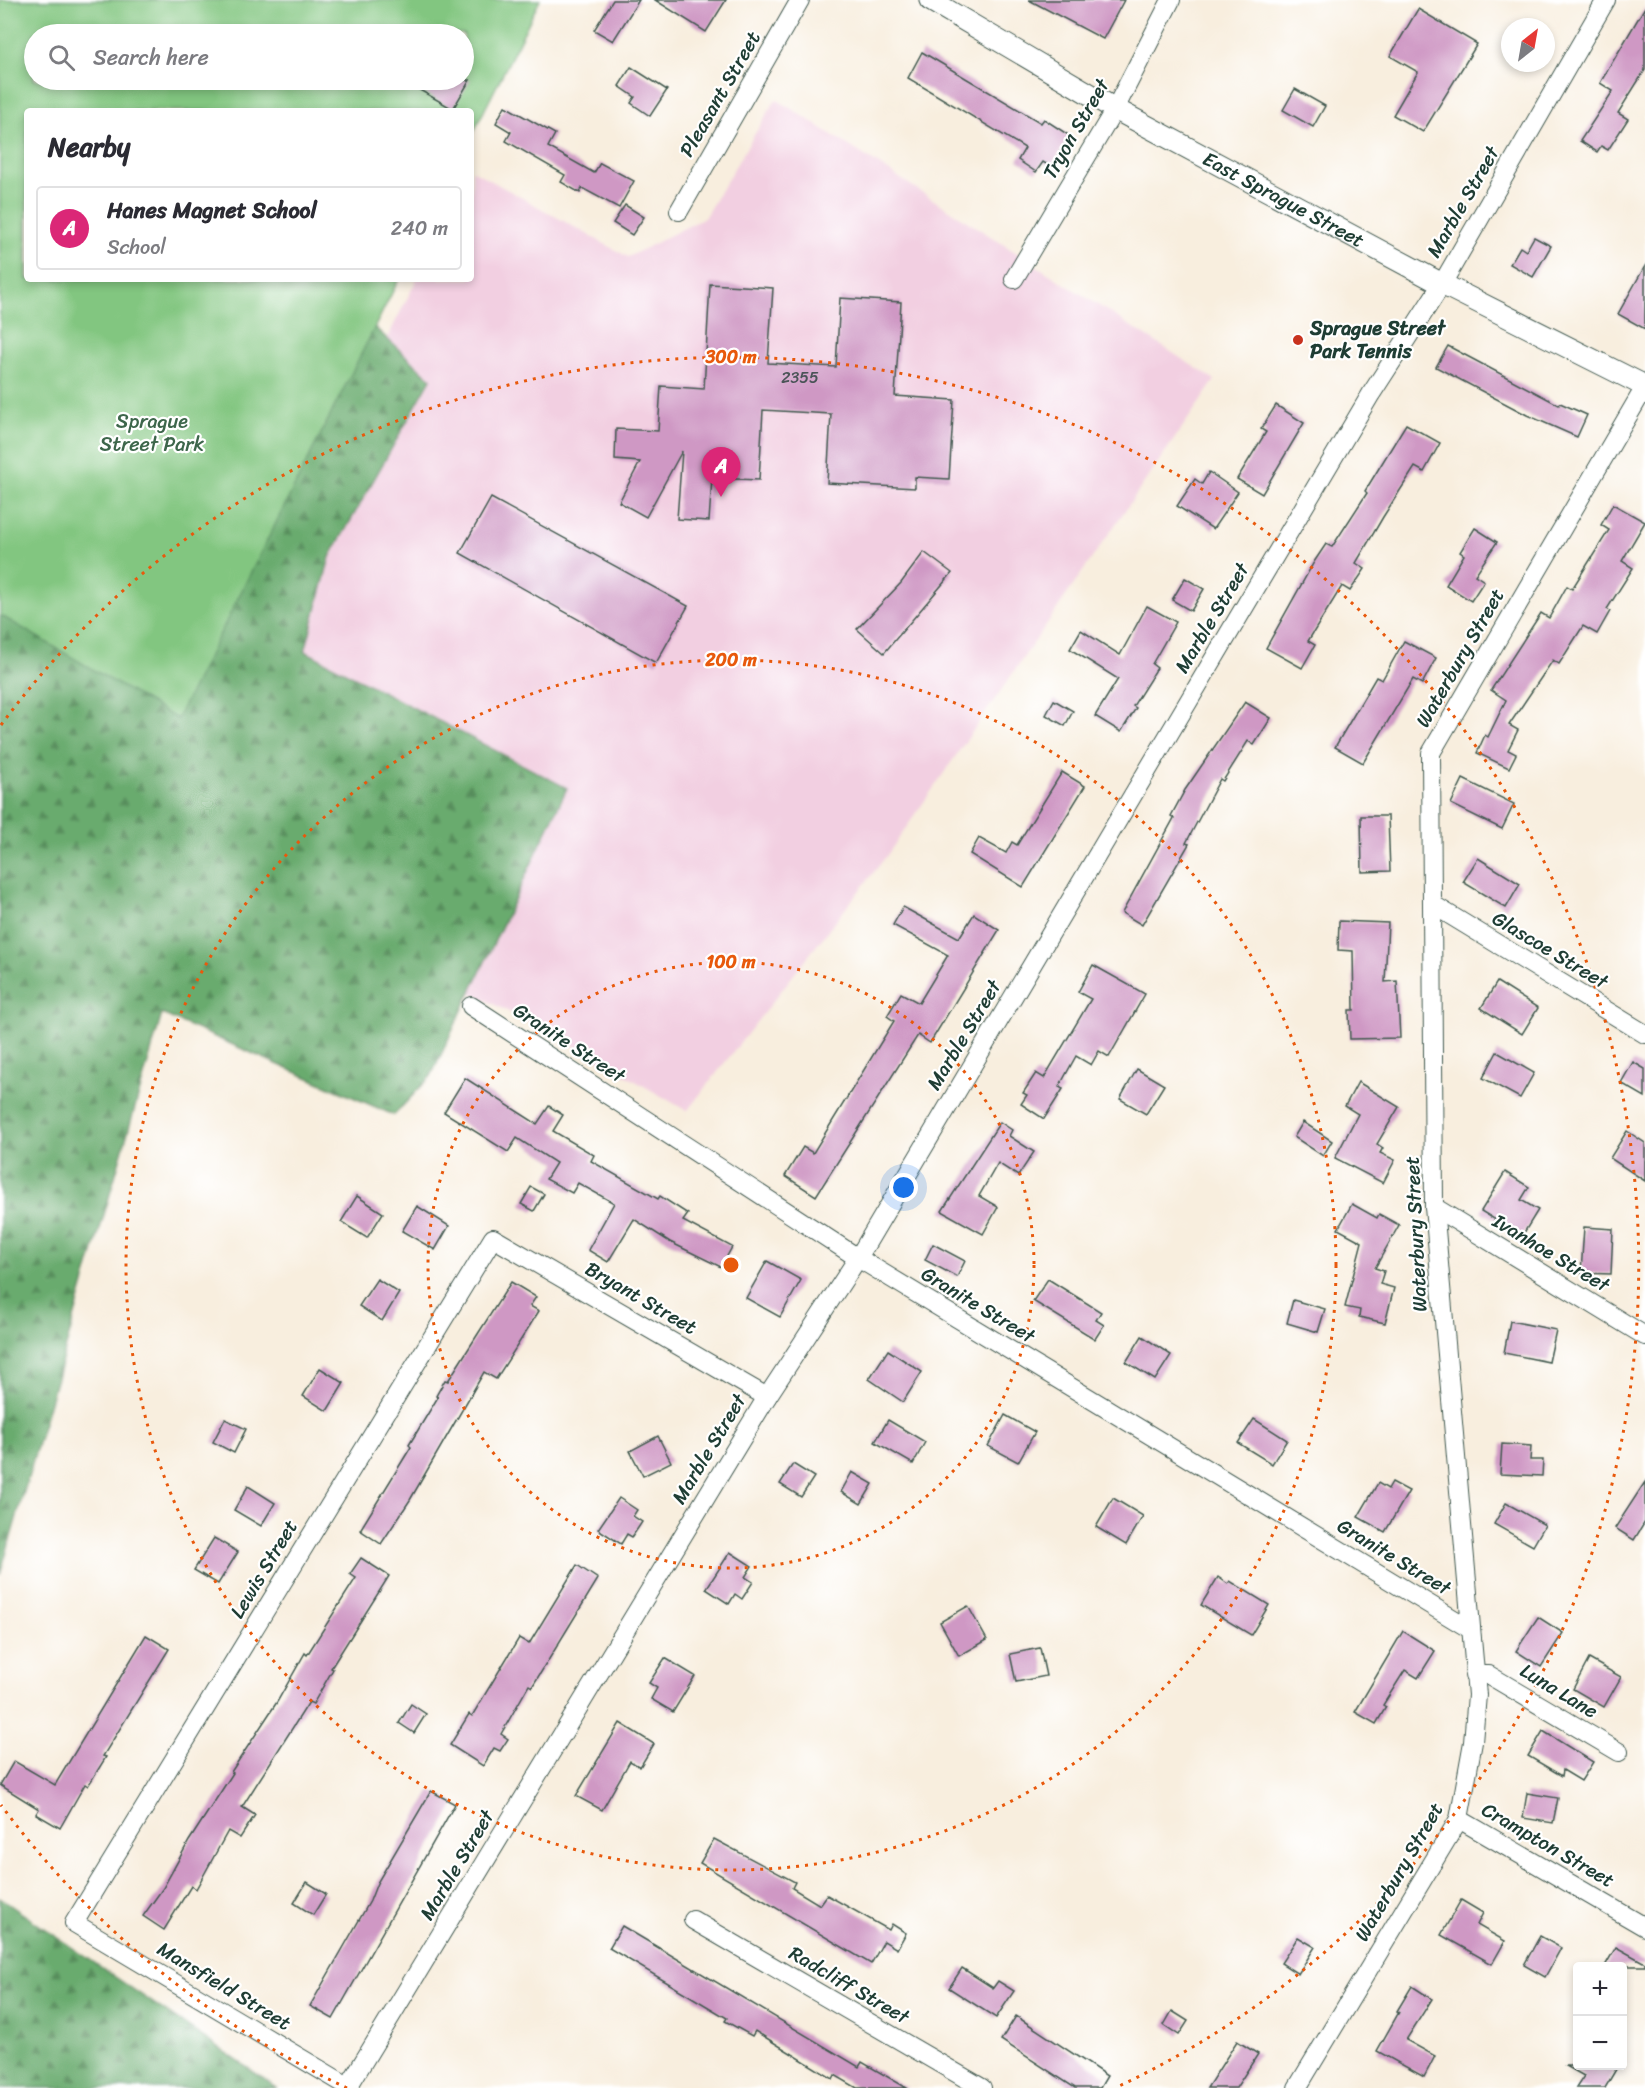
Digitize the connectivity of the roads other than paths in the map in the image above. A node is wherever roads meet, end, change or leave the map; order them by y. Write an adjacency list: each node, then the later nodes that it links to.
1 (800, 0): 6 (street, Pleasant Street)
2 (930, 0): 5 (street, East Sprague Street)
3 (1171, 0): 5 (street, Tryon Street)
4 (1606, 0): 8 (street, Marble Street)
5 (1115, 109): 7 (street, Tryon Street); 8 (street, East Sprague Street)
6 (679, 211)
7 (1014, 279)
8 (1442, 284): 9 (street, East Sprague Street); 15 (street, Marble Street)
9 (1645, 386): 10 (street, Waterbury Street)
10 (1432, 904): 12 (street, Glascoe Street); 13 (street, Waterbury Street)
11 (471, 1006): 15 (street, Granite Street)
12 (1645, 1034)
13 (1434, 1207): 16 (street, Ivanhoe Street); 18 (street, Waterbury Street)
14 (493, 1238): 17 (street, Bryant Street); 23 (street, Lewis Street)
15 (858, 1258): 17 (street, Marble Street); 18 (street, Granite Street)
16 (1645, 1336)
17 (767, 1397): 25 (street, Marble Street)
18 (1470, 1629): 19 (street, Waterbury Street)
19 (1474, 1675): 20 (street, Luna Lane); 21 (street, Waterbury Street)
20 (1619, 1752)
21 (1459, 1819): 24 (street, Crampton Street); 27 (street, Waterbury Street)
22 (693, 1920): 26 (street, Radcliff Street)
23 (74, 1923): 25 (street, Mansfield Street)
24 (1645, 1927)
25 (349, 2087)
26 (982, 2088)
27 (1298, 2088)

